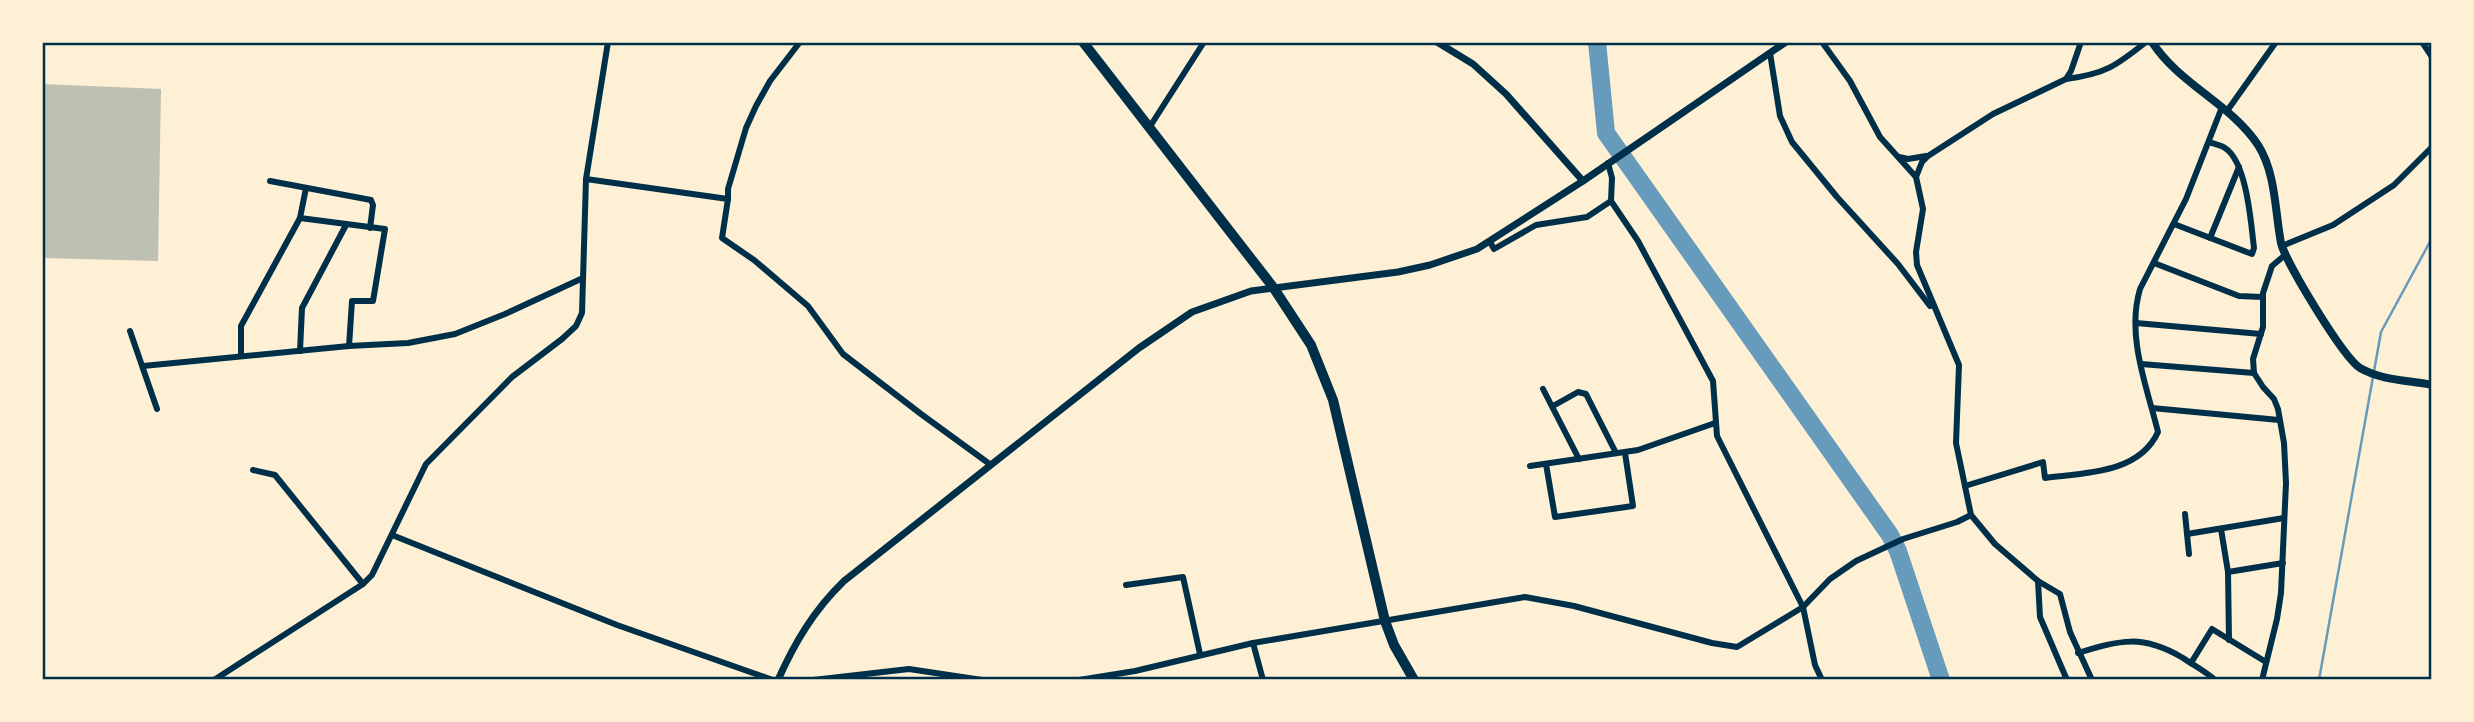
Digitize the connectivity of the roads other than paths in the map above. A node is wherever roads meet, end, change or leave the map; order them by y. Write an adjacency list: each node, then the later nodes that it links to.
1 (608, 42): 25 (street)
2 (800, 42): 29 (street)
3 (1083, 42): 17 (main road)
4 (1204, 42): 17 (street)
5 (1437, 42): 27 (street)
6 (1786, 42): 13 (street)
7 (1822, 42): 21 (street)
8 (2081, 42): 15 (street)
9 (2146, 42): 15 (street)
10 (2152, 42): 16 (main road)
11 (2277, 42): 16 (street)
12 (2422, 42): 14 (street)
13 (1770, 53): 22 (street); 42 (street)
14 (2432, 57)
15 (2066, 79): 20 (street)
16 (2225, 109): 18 (street); 37 (main road)
17 (1149, 128): 40 (main road)
18 (2209, 142): 23 (street); 32 (street)
19 (2432, 147): 37 (street)
20 (1928, 156): 21 (street); 24 (street)
21 (1897, 157): 24 (street)
22 (1610, 161): 27 (street); 30 (street)
23 (2239, 167): 35 (street); 35 (street)
24 (1916, 177): 42 (street)
25 (586, 179): 29 (street); 39 (street)
26 (270, 181): 28 (street)
27 (1583, 181): 36 (street)
28 (306, 188): 31 (street); 34 (street)
29 (729, 200): 63 (street)
30 (1611, 201): 36 (street); 58 (street)
31 (300, 218): 33 (street); 48 (street)
32 (2174, 224): 35 (street); 38 (street)
33 (346, 225): 34 (street); 47 (street)
34 (370, 228): 46 (street)
35 (2210, 238)
36 (1490, 242): 40 (street)
37 (2283, 251): 41 (street); 52 (main road)
38 (2154, 263): 41 (street); 43 (street)
39 (583, 278): 46 (street); 72 (street)
40 (1273, 287): 63 (street); 80 (main road)
41 (2262, 298): 45 (street)
42 (1934, 309): 66 (street)
43 (2136, 323): 45 (street); 49 (street)
44 (130, 331): 50 (street)
45 (2261, 334): 51 (street)
46 (349, 346): 47 (street)
47 (300, 351): 48 (street)
48 (241, 356): 50 (street)
49 (2141, 364): 51 (street); 55 (street)
50 (143, 366): 56 (street)
51 (2254, 373): 57 (street)
52 (2432, 385)
53 (1543, 389): 54 (street)
54 (1553, 406): 59 (street); 61 (street)
55 (2152, 408): 57 (street); 66 (street)
56 (157, 409)
57 (2279, 420): 69 (street)
58 (1714, 423): 60 (street); 79 (street)
59 (1616, 453): 60 (street); 61 (street)
60 (1625, 453): 62 (street)
61 (1579, 458): 62 (street)
62 (1546, 464): 64 (street)
63 (991, 465): 90 (street)
64 (1530, 466)
65 (253, 470): 77 (street)
66 (1965, 486): 68 (street)
67 (2185, 514): 71 (street)
68 (1970, 515): 76 (street); 79 (street)
69 (2284, 518): 70 (street); 74 (street)
70 (2221, 529): 71 (street); 75 (street)
71 (2187, 534): 73 (street)
72 (392, 536): 77 (street); 89 (street)
73 (2189, 554)
74 (2283, 563): 75 (street); 85 (street)
75 (2228, 572): 81 (street)
76 (2038, 581): 83 (street); 98 (street)
77 (363, 584): 88 (street)
78 (1126, 585): 84 (street)
79 (1803, 607): 80 (street); 97 (street)
80 (1385, 621): 82 (street); 96 (main road)
81 (2229, 640): 85 (street); 86 (street)
82 (1253, 643): 84 (street); 95 (street)
83 (2078, 653): 86 (street); 99 (street)
84 (1200, 654): 94 (street)
85 (2266, 662): 101 (street)
86 (2191, 663): 100 (street)
87 (904, 670): 91 (street); 92 (street); 93 (street)
88 (214, 680)
89 (773, 680)
90 (778, 680)
91 (813, 680)
92 (903, 680)
93 (982, 680)
94 (1079, 680)
95 (1264, 680)
96 (1414, 680)
97 (1822, 680)
98 (2067, 680)
99 (2092, 680)
100 (2215, 680)
101 (2262, 680)

